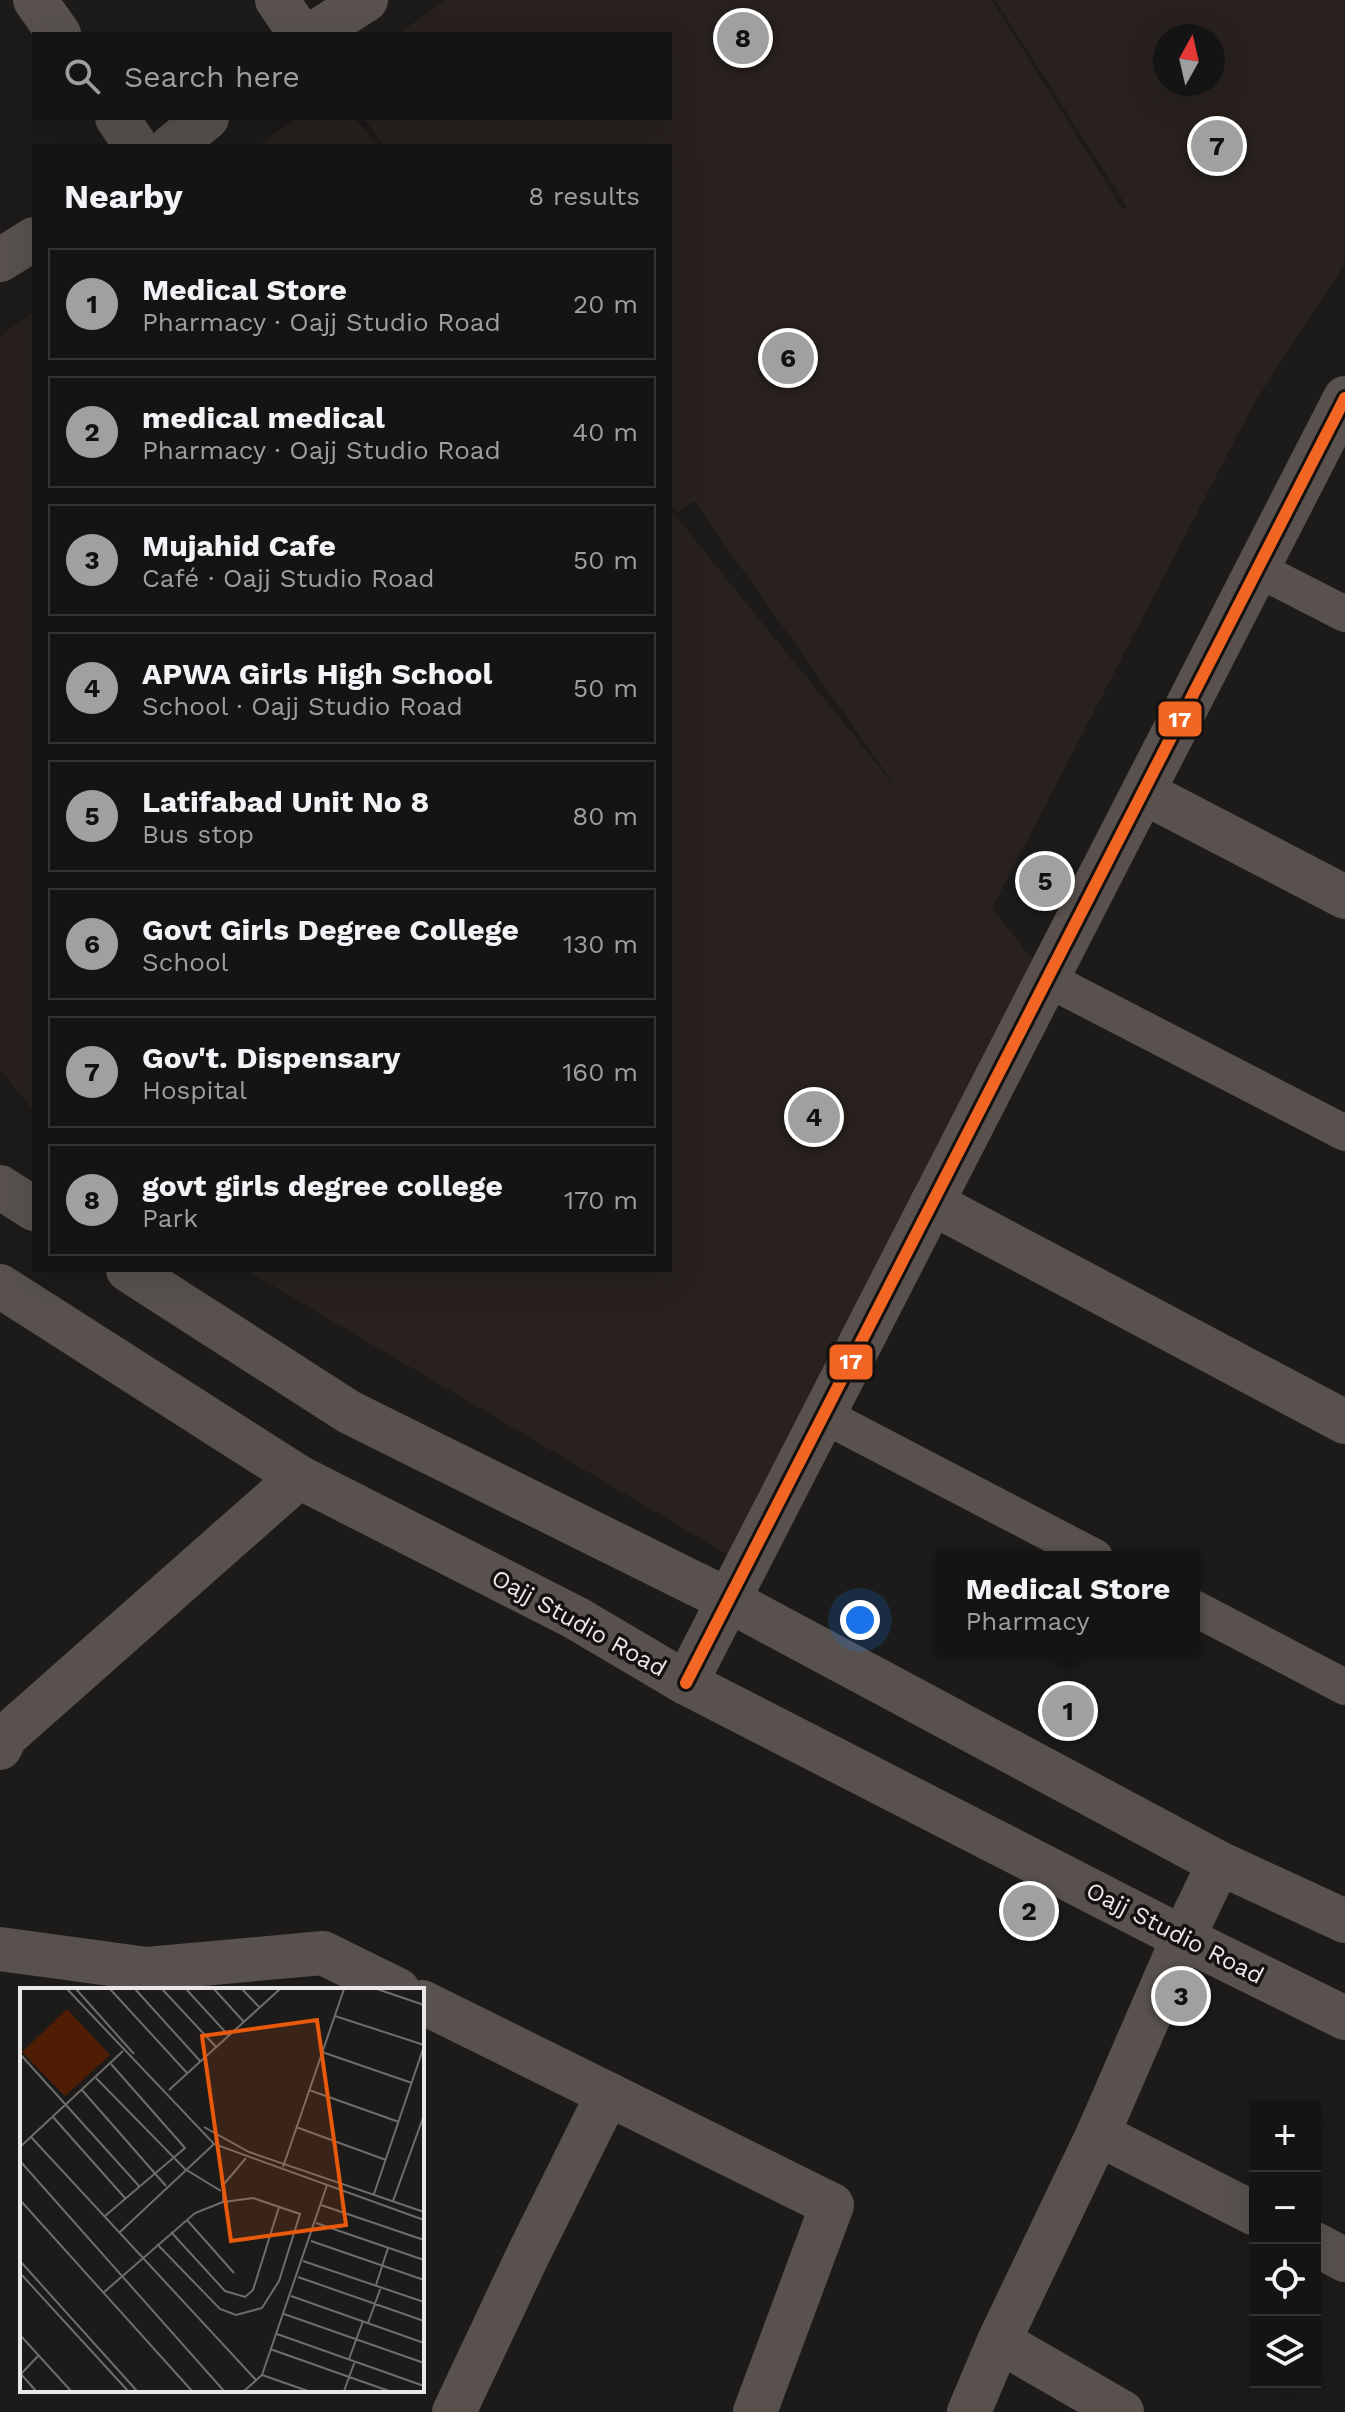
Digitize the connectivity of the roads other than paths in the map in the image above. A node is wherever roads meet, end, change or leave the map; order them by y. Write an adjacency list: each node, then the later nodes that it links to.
1 (35, 0): 4 (street)
2 (277, 0): 5 (street)
3 (366, 0): 6 (street)
4 (58, 32)
5 (299, 32)
6 (316, 32)
7 (118, 120): 9 (street)
8 (204, 120): 10 (street)
9 (135, 144)
10 (174, 144)
11 (32, 240): 12 (street)
12 (0, 260)
13 (1345, 398): 14 (street)
14 (1257, 569): 15 (lane); 16 (street)
15 (1345, 614)
16 (1143, 792): 17 (street); 18 (street)
17 (1345, 897)
18 (1047, 979): 19 (lane); 21 (street)
19 (1345, 1133)
20 (0, 1187): 22 (street)
21 (932, 1203): 25 (street); 26 (street)
22 (32, 1208)
23 (131, 1272): 29 (street)
24 (0, 1286): 27 (street, Oajj Studio Road)
25 (823, 1415): 28 (lane); 29 (street)
26 (1345, 1422)
27 (299, 1477): 31 (street, Oajj Studio Road); 33 (street)
28 (1084, 1551)
29 (728, 1600): 31 (street); 34 (street)
30 (1200, 1611): 32 (lane)
31 (686, 1683): 36 (street, Oajj Studio Road)
32 (1345, 1687)
33 (0, 1748)
34 (1219, 1863): 35 (street); 36 (street)
35 (1345, 1921)
36 (1183, 1938): 40 (street, Oajj Studio Road); 42 (street)
37 (0, 1949): 38 (street)
38 (394, 1988)
39 (424, 2003): 41 (street)
40 (1345, 2018)
41 (608, 2094): 47 (street); 48 (street)
42 (1098, 2134): 43 (street); 46 (street)
43 (1249, 2211)
44 (1321, 2247): 45 (street)
45 (1345, 2260)
46 (999, 2341): 49 (street); 50 (street)
47 (454, 2412)
48 (755, 2412)
49 (969, 2412)
50 (1122, 2412)

